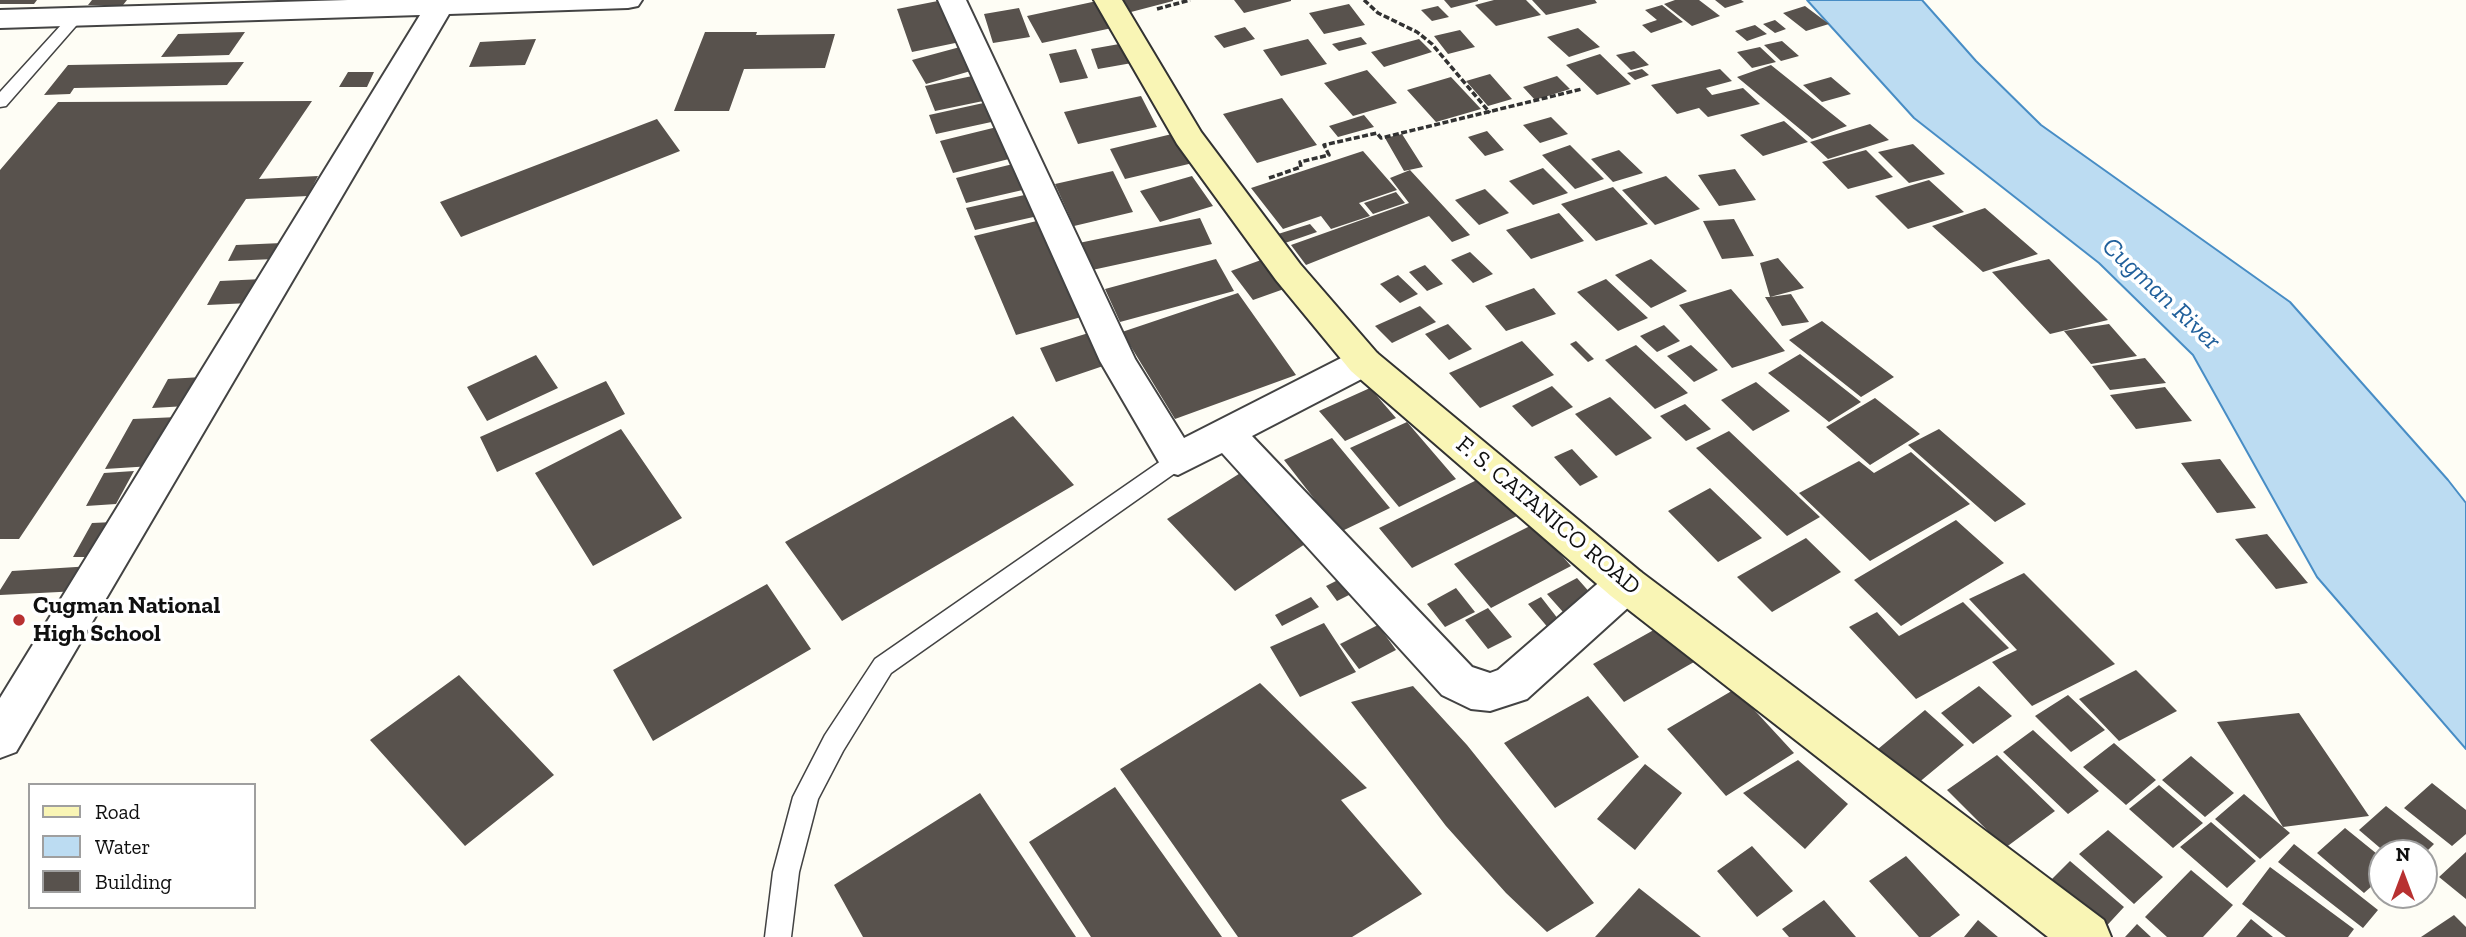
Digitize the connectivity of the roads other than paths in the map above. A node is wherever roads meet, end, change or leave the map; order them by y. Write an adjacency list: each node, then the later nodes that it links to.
1 (628, 0): 4 (street)
2 (952, 0): 10 (street)
3 (1108, 0): 8 (street, F. S. CATANICO ROAD)
4 (440, 5): 5 (street); 12 (street)
5 (77, 16): 6 (street); 7 (lane)
6 (0, 19)
7 (0, 102)
8 (1364, 362): 9 (street); 11 (street, F. S. CATANICO ROAD)
9 (1226, 433): 10 (street); 11 (street)
10 (1178, 460): 13 (lane)
11 (1626, 584): 14 (street, F. S. CATANICO ROAD)
12 (0, 738)
13 (778, 937)
14 (2087, 937)

